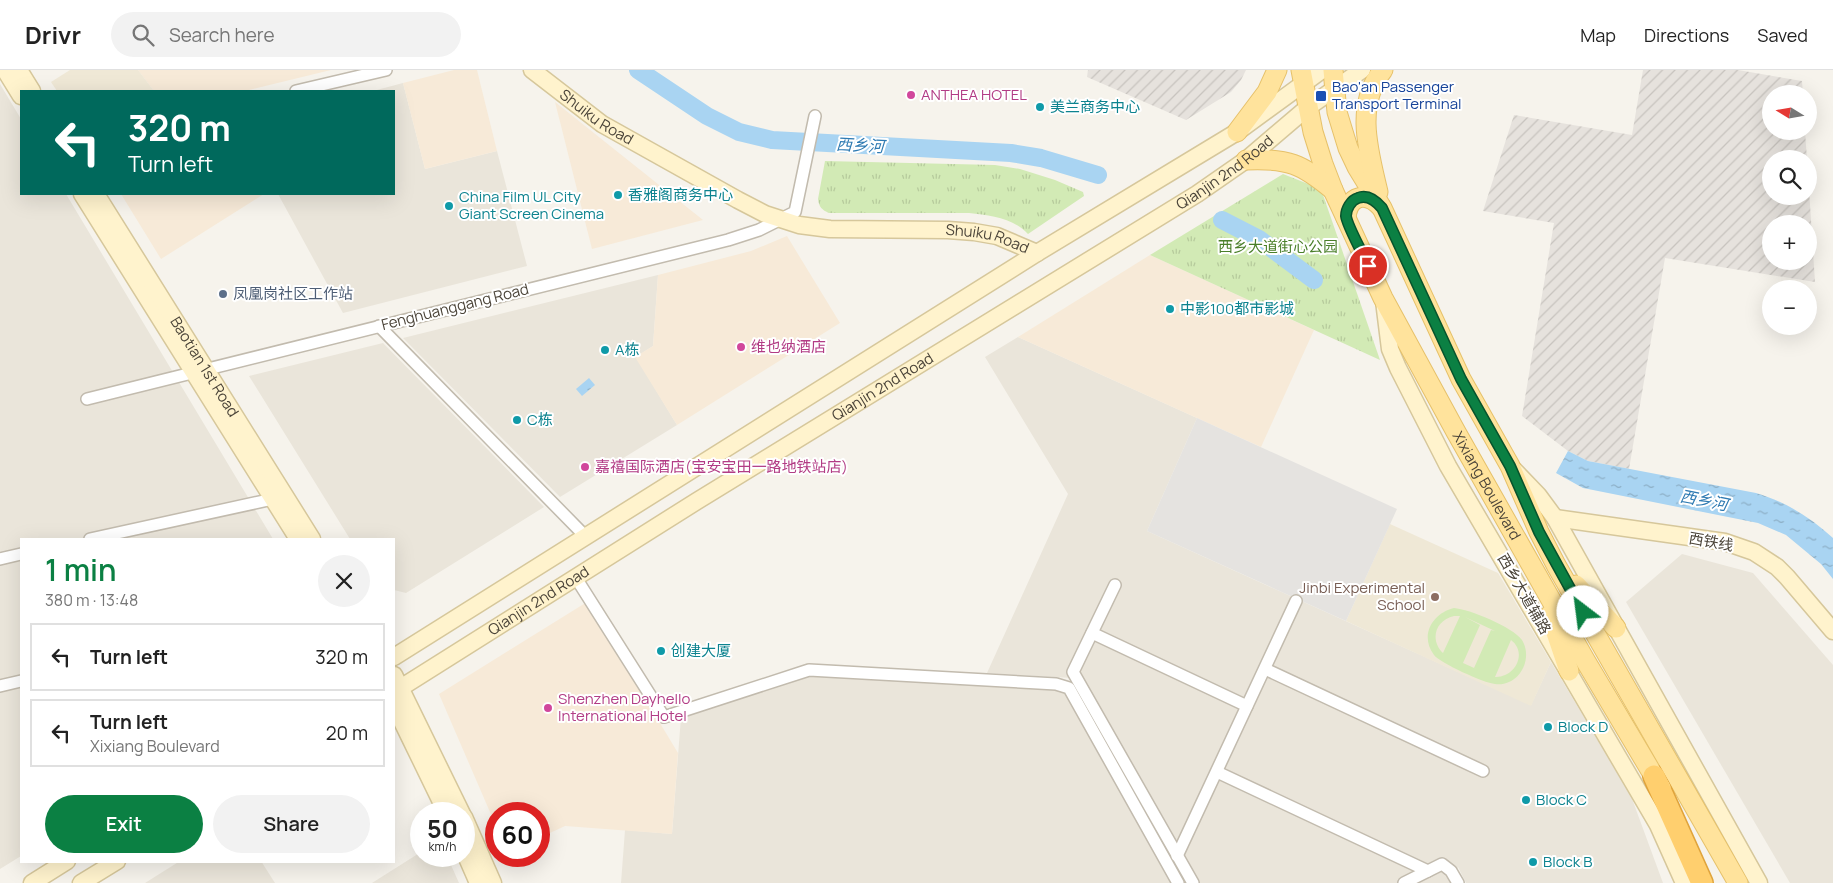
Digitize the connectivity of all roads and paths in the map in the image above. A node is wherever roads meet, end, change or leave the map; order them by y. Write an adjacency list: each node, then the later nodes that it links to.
1 (5, 70): 13 (main road)
2 (19, 70): 11 (main road)
3 (386, 70): 12 (street)
4 (1277, 70): 16 (main road)
5 (1322, 70): 9 (main road, Qianjin 2nd Road)
6 (1362, 70): 10 (main road, Qianjin 2nd Road)
7 (1383, 70): 21 (main road)
8 (539, 71): 22 (main road, Shuiku Road)
9 (1302, 77): 14 (main road, Xixiang Boulevard); 16 (main road, Qianjin 2nd Road)
10 (1334, 79): 14 (main road, Qianjin 2nd Road); 21 (main road, Xixiang Boulevard)
11 (31, 90)
12 (300, 90)
13 (20, 94)
14 (1307, 108): 17 (main road, Qianjin 2nd Road); 18 (main road, Xixiang Boulevard)
15 (815, 116): 22 (street)
16 (1237, 132): 24 (main road, Qianjin 2nd Road)
17 (1246, 160): 18 (main road); 40 (main road, Qianjin 2nd Road)
18 (1333, 190): 23 (main road, Xixiang Boulevard)
19 (83, 195): 27 (main road, Baotian 1st Road)
20 (97, 195): 27 (main road, Baotian 1st Road)
21 (1382, 208): 23 (main road); 29 (main road, Xixiang Boulevard)
22 (788, 216): 24 (main road, Shuiku Road); 26 (street, Fenghuanggang Road)
23 (1346, 218): 25 (main road, Xixiang Boulevard)
24 (1037, 252): 32 (main road, Qianjin 2nd Road)
25 (1383, 298): 39 (main road, Xixiang Boulevard); 48 (main road, 西乡大道辅路)
26 (379, 326): 27 (street, Fenghuanggang Road); 32 (street)
27 (200, 370): 28 (street, Fenghuanggang Road); 30 (main road, Baotian 1st Road); 35 (main road, Baotian 1st Road)
28 (87, 399)
29 (1510, 466): 31 (main road); 38 (main road, Xixiang Boulevard)
30 (273, 499): 33 (street); 34 (main road, Baotian 1st Road)
31 (1555, 518): 43 (main road); 44 (main road, 西铁线)
32 (586, 537): 46 (main road, Qianjin 2nd Road)
33 (95, 538)
34 (297, 538)
35 (311, 538)
36 (20, 554): 37 (street)
37 (0, 558)
38 (1556, 564): 43 (main road); 76 (main road, Xixiang Boulevard)
39 (1536, 573): 48 (main road); 56 (main road, Xixiang Boulevard)
40 (576, 578): 50 (main road, Qianjin 2nd Road); 69 (street)
41 (1115, 585): 45 (street)
42 (1296, 601): 47 (street)
43 (1616, 628): 77 (main road)
44 (1833, 631)
45 (1092, 633): 52 (street); 60 (street)
46 (395, 656)
47 (1264, 668): 52 (street); 54 (street)
48 (1569, 670): 73 (main road, 西乡大道辅路)
49 (20, 681): 51 (street)
50 (396, 685): 58 (main road)
51 (0, 686)
52 (1247, 706): 55 (street)
53 (395, 707): 57 (main road)
54 (1483, 771)
55 (1217, 772): 60 (street); 64 (street)
56 (1654, 776): 74 (highway); 75 (main road, Xixiang Boulevard)
57 (441, 802)
58 (456, 802)
59 (475, 842): 68 (main road)
60 (1177, 856): 70 (street)
61 (64, 863): 65 (main road)
62 (114, 863): 66 (main road)
63 (471, 867): 67 (main road)
64 (1428, 871): 71 (street); 72 (street)
65 (32, 883)
66 (81, 883)
67 (478, 883)
68 (493, 883)
69 (1178, 883)
70 (1192, 883)
71 (1404, 883)
72 (1458, 883)
73 (1684, 883)
74 (1702, 883)
75 (1714, 883)
76 (1738, 883)
77 (1759, 883)

